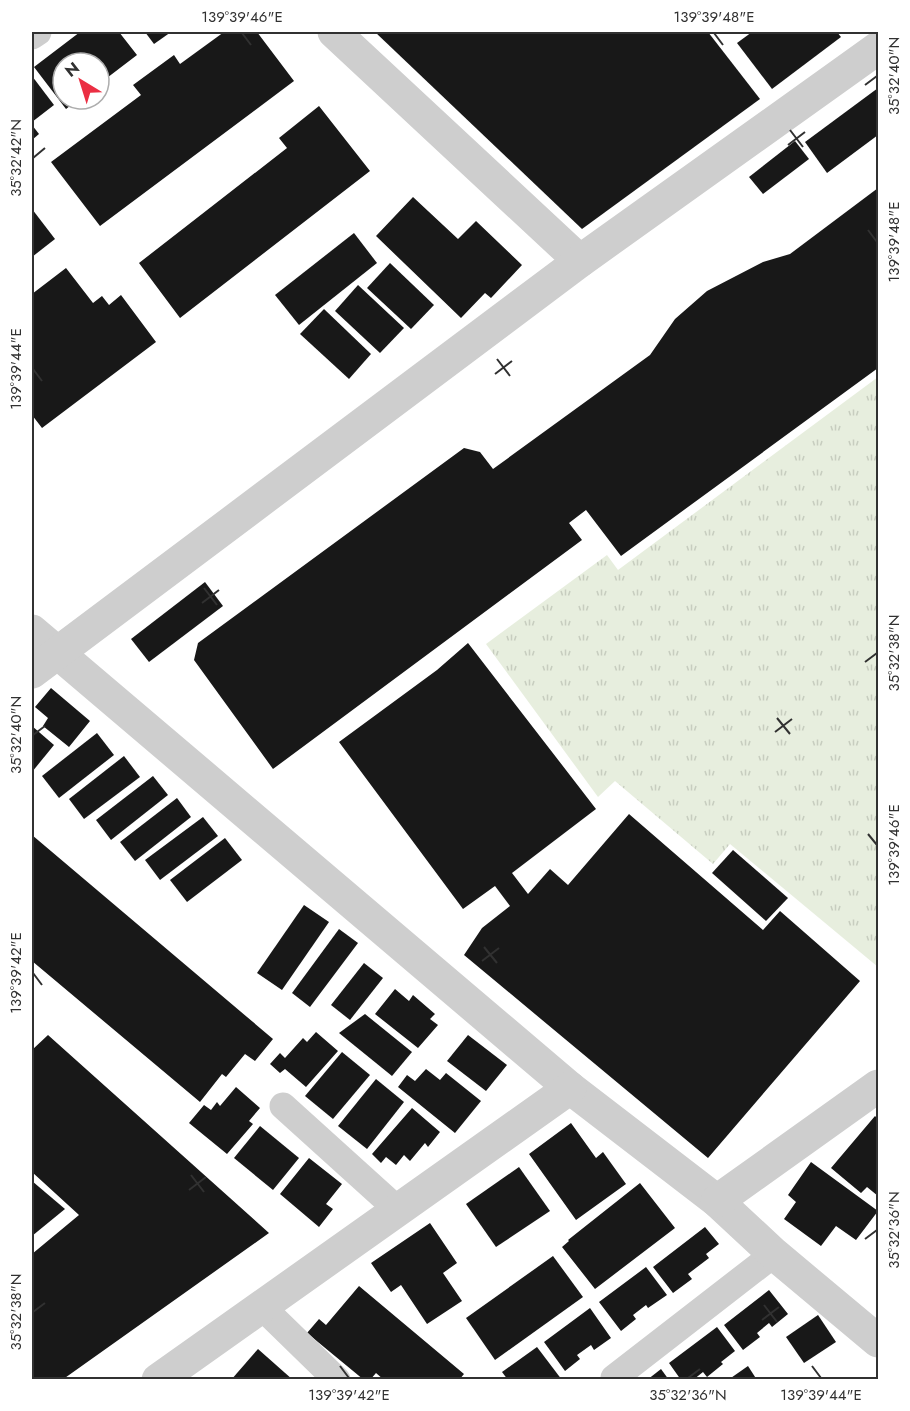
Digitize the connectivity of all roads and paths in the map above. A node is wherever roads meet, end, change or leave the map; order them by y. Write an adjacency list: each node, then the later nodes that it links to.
1 (38, 32): 3 (lane)
2 (334, 32): 5 (street)
3 (32, 36)
4 (879, 48): 5 (street)
5 (580, 261): 7 (street)
6 (32, 631): 7 (street)
7 (58, 652): 8 (street); 10 (street)
8 (32, 672)
9 (879, 1086): 12 (street)
10 (570, 1088): 12 (street); 13 (street)
11 (283, 1106): 13 (lane)
12 (717, 1201): 14 (street)
13 (398, 1210): 15 (street)
14 (774, 1254): 16 (street); 17 (lane)
15 (261, 1306): 18 (street); 19 (lane)
16 (879, 1341)
17 (614, 1378)
18 (158, 1380)
19 (337, 1380)

